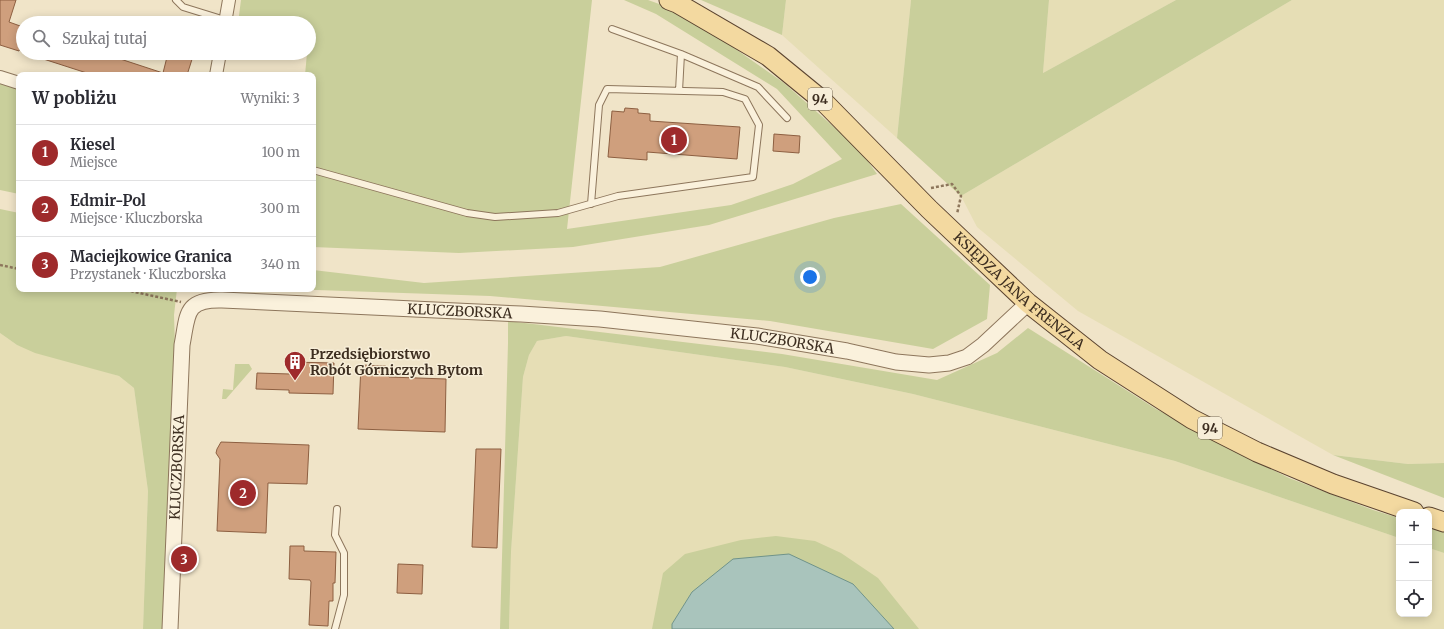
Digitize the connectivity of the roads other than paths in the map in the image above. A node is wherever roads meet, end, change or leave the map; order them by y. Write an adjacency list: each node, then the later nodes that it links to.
1 (176, 0): 4 (lane)
2 (229, 0): 5 (street)
3 (669, 0): 16 (main road, KSIĘDZA JANA FRENZLA / 94)
4 (210, 16)
5 (226, 16)
6 (612, 29): 7 (lane)
7 (681, 54): 12 (lane); 13 (lane)
8 (219, 60): 9 (street)
9 (217, 72)
10 (0, 77): 11 (street)
11 (16, 82)
12 (679, 91): 15 (lane); 15 (lane)
13 (787, 118)
14 (316, 171): 15 (lane)
15 (591, 204)
16 (1028, 303): 18 (main road, KSIĘDZA JANA FRENZLA / 94); 21 (street, KLUCZBORSKA)
17 (337, 508): 22 (lane)
18 (1405, 509)
19 (1432, 518): 20 (main road)
20 (1444, 522)
21 (170, 629)
22 (335, 629)

